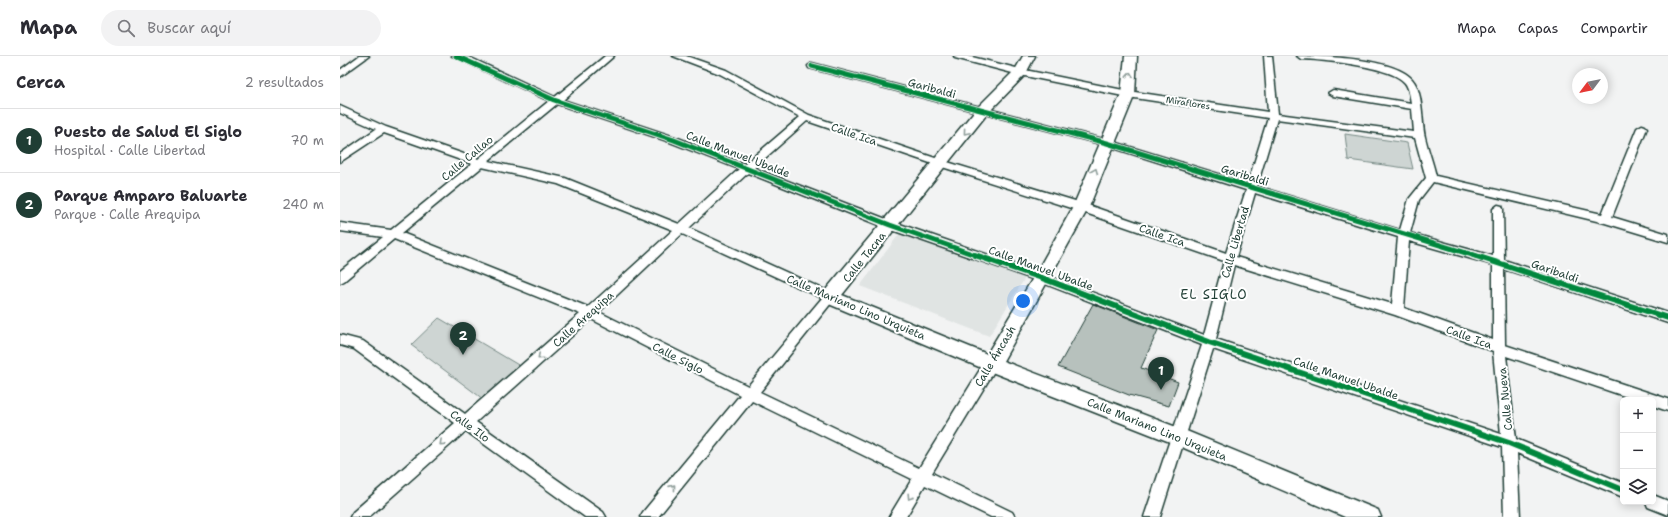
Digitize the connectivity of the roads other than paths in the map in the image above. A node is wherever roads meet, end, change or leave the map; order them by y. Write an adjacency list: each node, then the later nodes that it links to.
1 (365, 56): 13 (street)
2 (456, 56): 10 (street, Calle Manuel Ubalde)
3 (610, 56): 16 (street, Calle Callao)
4 (677, 56): 21 (street, Calle Ica)
5 (958, 56): 12 (street, Miraflores)
6 (1029, 56): 12 (main road, Calle Tacna)
7 (1132, 56): 15 (main road, Calle Áncash, one-way to 7)
8 (1268, 56): 20 (street, Calle Libertad)
9 (1301, 56): 17 (street)
10 (472, 58): 16 (street, Calle Manuel Ubalde)
11 (812, 66): 19 (street, Garibaldi)
12 (1020, 72): 15 (street, Miraflores); 19 (main road, Calle Tacna)
13 (340, 74)
14 (1334, 93): 17 (street)
15 (1128, 94): 20 (street, Miraflores); 25 (main road, Calle Áncash)
16 (554, 100): 27 (street, Calle Callao); 29 (street, Calle Manuel Ubalde)
17 (1416, 107): 24 (street)
18 (340, 109): 23 (street, Calle Mariano Lino Urquieta)
19 (982, 111): 25 (street, Garibaldi); 28 (main road, Calle Tacna, one-way to 28)
20 (1273, 116): 24 (street, Miraflores); 31 (street, Calle Libertad)
21 (806, 117): 28 (street, Calle Ica); 29 (street, Calle Arequipa)
22 (1642, 128): 34 (street)
23 (383, 129): 26 (street); 27 (street, Calle Mariano Lino Urquieta)
24 (1420, 136): 30 (street)
25 (1107, 143): 31 (street, Garibaldi); 32 (main road, Calle Áncash, one-way to 25)
26 (340, 159)
27 (480, 163): 37 (street, Calle Mariano Lino Urquieta); 38 (street, Calle Callao)
28 (940, 163): 32 (street, Calle Ica); 35 (main road, Calle Tacna)
29 (747, 168): 35 (street, Calle Manuel Ubalde); 37 (street, Calle Arequipa)
30 (1431, 178): 34 (street); 39 (street)
31 (1251, 188): 39 (street, Garibaldi); 41 (street, Calle Libertad)
32 (1081, 207): 41 (street, Calle Ica); 44 (main road, Calle Áncash)
33 (1498, 209): 42 (street, Calle Nueva)
34 (1606, 219): 40 (street)
35 (890, 225): 44 (street, Calle Manuel Ubalde); 45 (main road, Calle Tacna)
36 (340, 227): 38 (street, Calle Siglo)
37 (681, 229): 45 (street, Calle Mariano Lino Urquieta); 47 (street, Calle Arequipa)
38 (392, 234): 43 (street, Calle Callao); 47 (street, Calle Siglo)
39 (1404, 235): 42 (street, Garibaldi); 46 (street)
40 (1668, 238)
41 (1230, 259): 46 (street, Calle Ica); 50 (street, Calle Libertad)
42 (1498, 262): 48 (street, Garibaldi); 51 (street, Calle Nueva)
43 (340, 278)
44 (1042, 278): 50 (street, Calle Manuel Ubalde); 52 (main road, Calle Áncash)
45 (830, 297): 52 (main road, Calle Mariano Lino Urquieta); 53 (street, Calle Tacna)
46 (1398, 311): 51 (street, Calle Ica)
47 (590, 313): 53 (street, Calle Siglo); 57 (street, Calle Arequipa, one-way to 57)
48 (1668, 318)
49 (340, 340): 57 (street, Calle Ilo)
50 (1209, 342): 58 (street, Calle Libertad); 59 (street, Calle Manuel Ubalde)
51 (1499, 348): 54 (street, Calle Ica); 59 (street, Calle Nueva)
52 (991, 364): 58 (main road, Calle Mariano Lino Urquieta); 60 (street, Calle Áncash)
53 (749, 393): 60 (street, Calle Siglo); 66 (street, Calle Tacna, one-way to 53)
54 (1644, 397)
55 (1656, 401): 56 (street, Calle Ica)
56 (1668, 405)
57 (465, 422): 64 (street, Calle Arequipa, one-way to 64); 65 (street, Calle Ilo)
58 (1178, 436): 69 (street, Calle Libertad); 70 (main road, Calle Mariano Lino Urquieta)
59 (1509, 443): 61 (street, Calle Manuel Ubalde); 71 (street, Calle Nueva)
60 (923, 477): 67 (street, Calle Áncash, one-way to 67); 68 (street, Calle Siglo)
61 (1620, 489)
62 (1656, 503): 63 (street)
63 (1668, 508)
64 (358, 517)
65 (598, 517)
66 (648, 517)
67 (897, 517)
68 (1007, 517)
69 (1152, 517)
70 (1370, 517)
71 (1512, 517)

